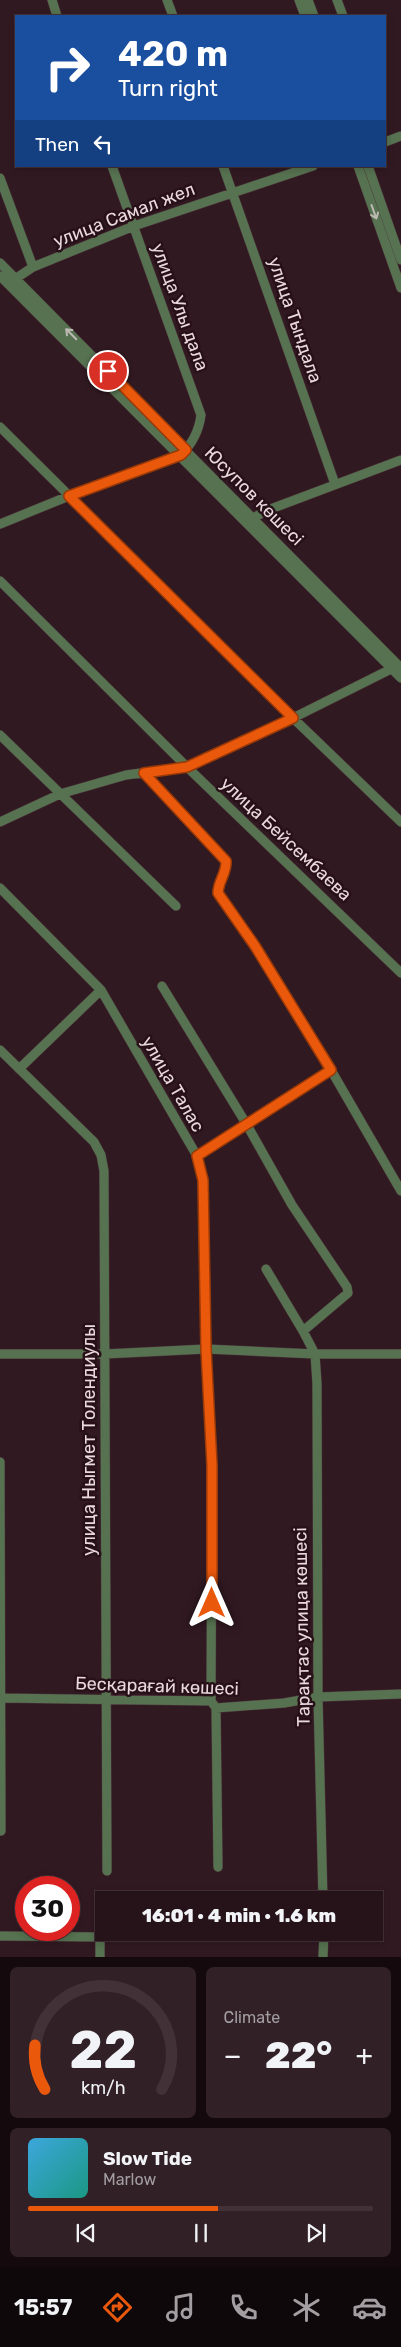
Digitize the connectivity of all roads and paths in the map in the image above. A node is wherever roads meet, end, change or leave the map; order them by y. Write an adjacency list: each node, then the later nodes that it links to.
1 (52, 0): 6 (street)
2 (167, 0): 7 (street)
3 (299, 0): 8 (street)
4 (308, 0): 9 (street)
5 (337, 0): 10 (street)
6 (58, 15)
7 (173, 15)
8 (305, 15)
9 (314, 15)
10 (343, 15)
11 (401, 136): 12 (street)
12 (387, 141)
13 (112, 167): 20 (street, улица Улы дала)
14 (223, 167): 19 (street, улица Тындала)
15 (310, 167): 19 (street, улица Самал жел)
16 (358, 167): 26 (street, one-way to 26)
17 (368, 167): 21 (street)
18 (0, 178): 23 (street)
19 (232, 192): 20 (street, улица Самал жел); 30 (street, улица Тындала)
20 (134, 226): 23 (street, улица Самал жел); 28 (street, улица Улы дала)
21 (401, 260)
22 (0, 262): 25 (street, Юсупов көшесі)
23 (33, 267): 25 (street, улица Самал жел)
24 (0, 276): 25 (street, Юсупов көшесі)
25 (12, 281): 28 (street, Юсупов көшесі)
26 (401, 288)
27 (0, 427): 31 (street)
28 (183, 452): 31 (street); 32 (street, Юсупов көшесі)
29 (401, 460): 30 (street)
30 (335, 484): 32 (street)
31 (69, 496): 33 (street); 37 (street)
32 (251, 521): 35 (street, Юсупов көшесі)
33 (0, 524)
34 (0, 581): 39 (street, улица Бейсембаева)
35 (397, 667): 36 (street, Юсупов көшесі); 37 (street)
36 (401, 678)
37 (293, 718): 39 (street); 43 (street)
38 (0, 735): 41 (street)
39 (187, 767): 40 (street); 46 (street, улица Бейсембаева)
40 (144, 773): 41 (street); 51 (street)
41 (60, 794): 42 (street); 45 (street)
42 (0, 822)
43 (401, 822)
44 (0, 888): 48 (street, улица Талас)
45 (176, 906)
46 (401, 973)
47 (162, 986): 52 (street)
48 (100, 990): 50 (street); 53 (street, улица Талас)
49 (0, 1050): 50 (street, улица Ныгмет Толендиулы)
50 (19, 1069): 59 (street, улица Ныгмет Толендиулы)
51 (331, 1070): 52 (street); 54 (street)
52 (247, 1124): 53 (street); 56 (street)
53 (197, 1156): 57 (street, улица Талас)
54 (401, 1191)
55 (266, 1269): 56 (street)
56 (303, 1332): 60 (street)
57 (206, 1349): 59 (street); 60 (street); 67 (street, улица Талас)
58 (0, 1354): 59 (street)
59 (105, 1354): 66 (street, улица Ныгмет Толендиулы)
60 (315, 1354): 61 (street); 64 (street, Тарақтас улица көшесі)
61 (401, 1354)
62 (0, 1462): 65 (street)
63 (401, 1694): 64 (street, Бесқарағай көшесі)
64 (318, 1697): 67 (street, Бесқарағай көшесі); 71 (street, Тарақтас улица көшесі)
65 (1, 1698): 66 (street, Бесқарағай көшесі); 68 (street)
66 (106, 1699): 67 (street, Бесқарағай көшесі); 70 (street, улица Ныгмет Толендиулы)
67 (213, 1705): 69 (street, улица Талас)
68 (1, 1831)
69 (218, 1868)
70 (108, 1871)
71 (323, 1891)
72 (0, 1936): 74 (street)
73 (324, 1941): 75 (street)
74 (100, 1957)
75 (323, 1957)

